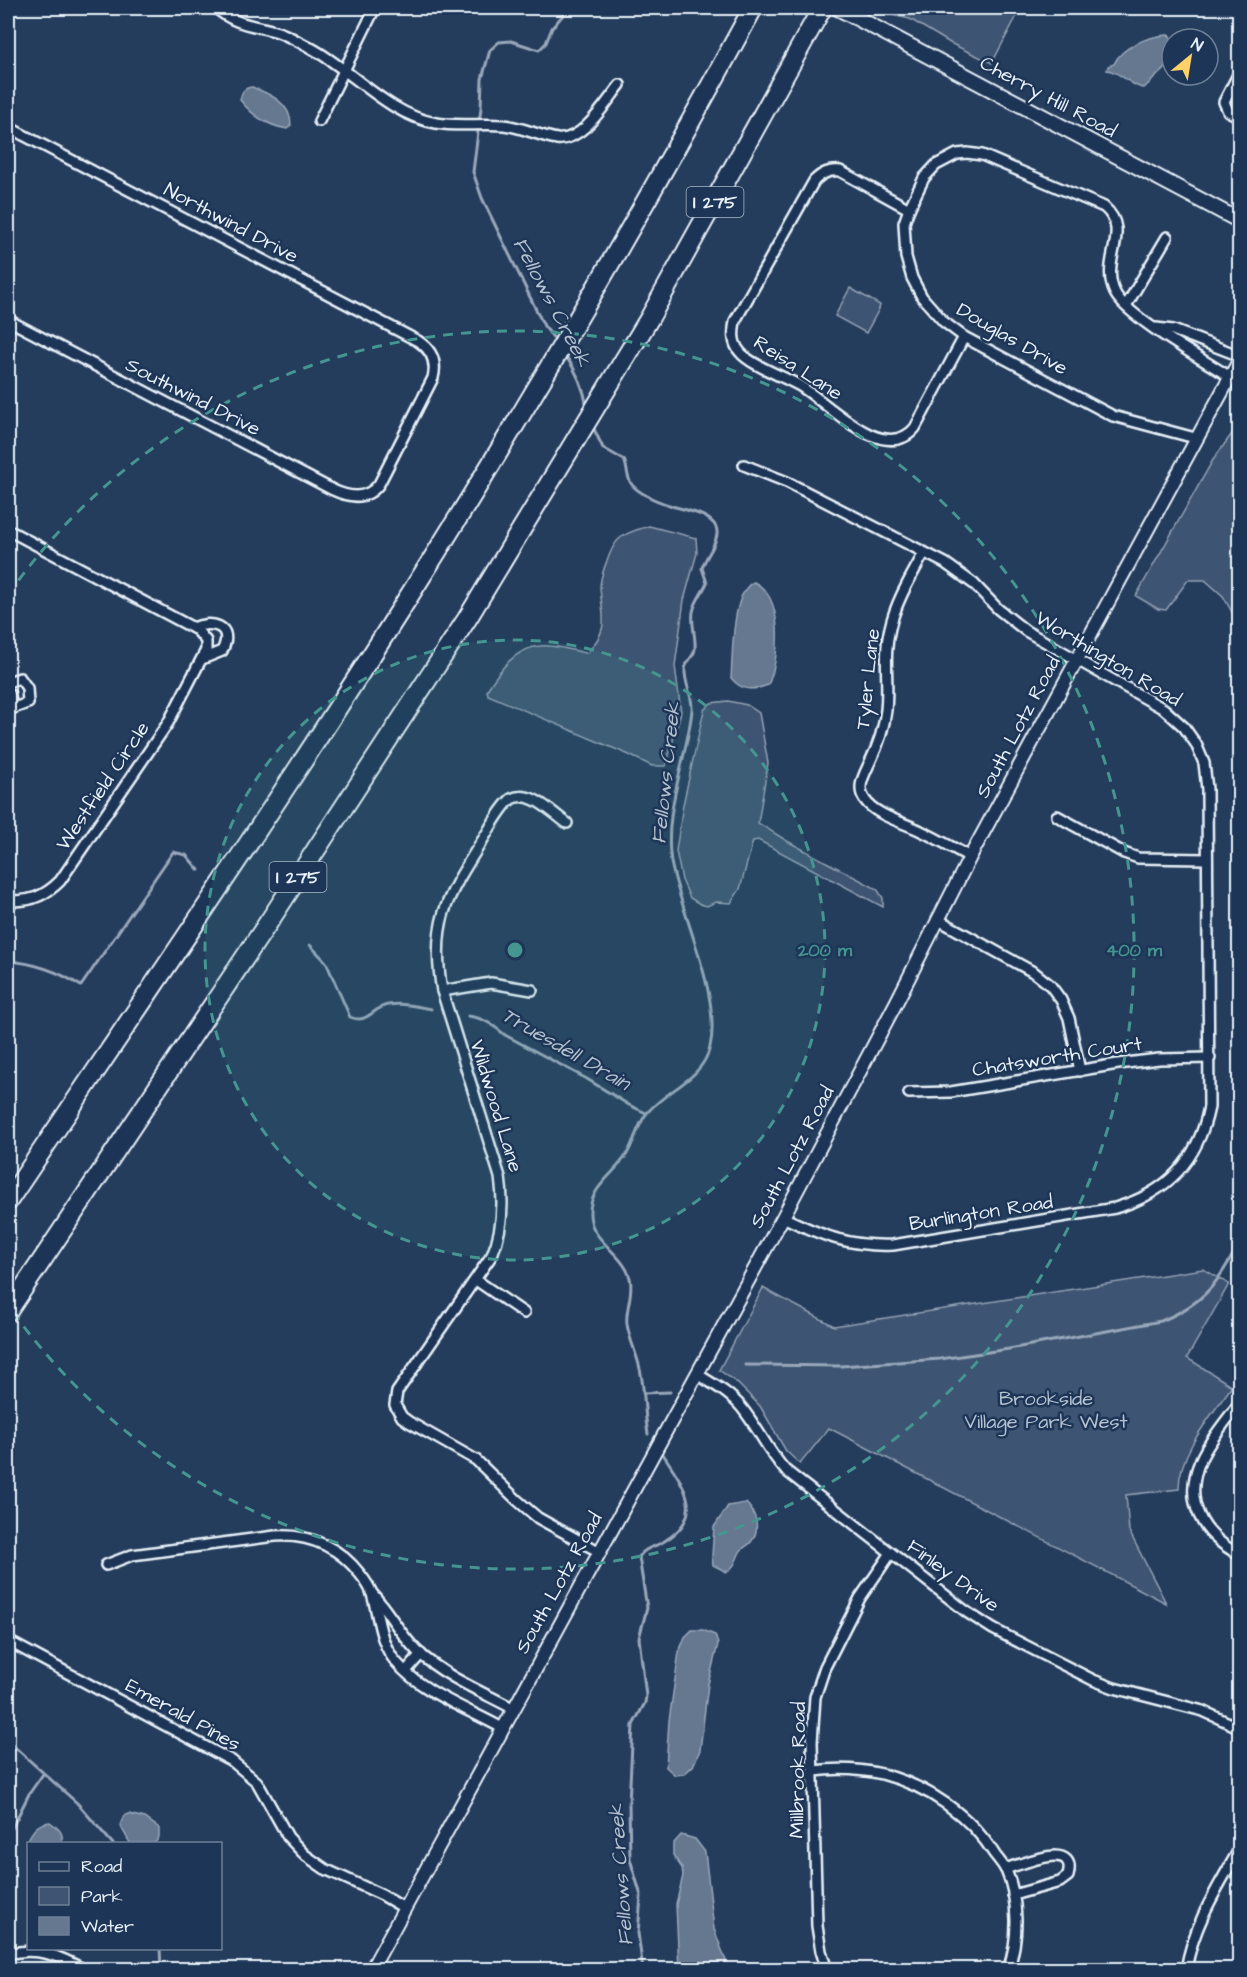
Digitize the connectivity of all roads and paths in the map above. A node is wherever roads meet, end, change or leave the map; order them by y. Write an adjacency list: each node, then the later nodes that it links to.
1 (216, 8): 6 (street)
2 (375, 8): 6 (street)
3 (753, 8): 44 (highway, I 275)
4 (822, 8): 47 (highway, I 275)
5 (838, 8): 13 (main road, Cherry Hill Road)
6 (345, 71): 8 (street); 10 (street)
7 (1239, 71): 9 (street)
8 (620, 85)
9 (1239, 117)
10 (319, 122)
11 (8, 127): 23 (street, Northwind Drive)
12 (909, 209): 15 (street, Douglas Drive); 18 (street, Douglas Drive); 18 (street, Reisa Lane)
13 (1239, 221)
14 (1167, 237): 15 (street)
15 (1126, 306): 17 (street, Douglas Drive)
16 (8, 321): 23 (street, Southwind Drive)
17 (1154, 328): 19 (street, Douglas Drive); 20 (street, Douglas Drive)
18 (964, 337): 21 (street, Douglas Drive)
19 (1239, 357): 20 (street, South Lotz Road)
20 (1230, 377): 21 (street, South Lotz Road)
21 (1195, 438): 28 (street, South Lotz Road)
22 (744, 465): 25 (street, Worthington Road)
23 (364, 495)
24 (8, 530): 26 (street, Westfield Circle)
25 (924, 553): 28 (street, Worthington Road); 34 (street, Tyler Lane)
26 (192, 628): 27 (street); 27 (street, Westfield Circle)
27 (202, 659): 36 (street, Westfield Circle)
28 (1076, 661): 34 (street, South Lotz Road); 35 (street, Worthington Road)
29 (8, 682): 31 (street)
30 (8, 693): 31 (street)
31 (8, 710)
32 (1057, 816): 35 (street)
33 (567, 824): 39 (street, Wildwood Lane)
34 (970, 857): 37 (street, South Lotz Road)
35 (1207, 859): 40 (street, Worthington Road)
36 (8, 900)
37 (937, 919): 41 (street); 45 (street, South Lotz Road)
38 (532, 990): 39 (street)
39 (442, 991): 46 (street, Wildwood Lane)
40 (1210, 1058): 41 (street, Chatsworth Court); 43 (street, Worthington Road)
41 (1080, 1071): 42 (street, Chatsworth Court)
42 (909, 1093)
43 (1179, 1172): 45 (street, Burlington Road)
44 (8, 1201)
45 (783, 1217): 49 (street, South Lotz Road)
46 (476, 1280): 48 (street); 51 (street, Wildwood Lane)
47 (8, 1311)
48 (524, 1313)
49 (697, 1374): 51 (street, South Lotz Road); 52 (street, Finley Drive)
50 (1239, 1402): 53 (street)
51 (598, 1551): 59 (street, South Lotz Road)
52 (891, 1553): 61 (street, Finley Drive); 62 (street, Millbrook Road)
53 (1239, 1555)
54 (106, 1565): 55 (street)
55 (371, 1592): 57 (street); 58 (street)
56 (8, 1641): 66 (street, Emerald Pines)
57 (421, 1654): 58 (street); 59 (street)
58 (406, 1671): 60 (street)
59 (512, 1708): 60 (street, South Lotz Road)
60 (502, 1728): 66 (street, South Lotz Road)
61 (1239, 1728)
62 (814, 1771): 64 (street); 70 (street, Millbrook Road)
63 (1239, 1848): 72 (street)
64 (1005, 1869): 65 (street); 65 (street)
65 (1013, 1895): 71 (street)
66 (404, 1908): 69 (street, South Lotz Road)
67 (8, 1954): 68 (street)
68 (85, 1970)
69 (371, 1970)
70 (827, 1970)
71 (1008, 1970)
72 (1186, 1970)

